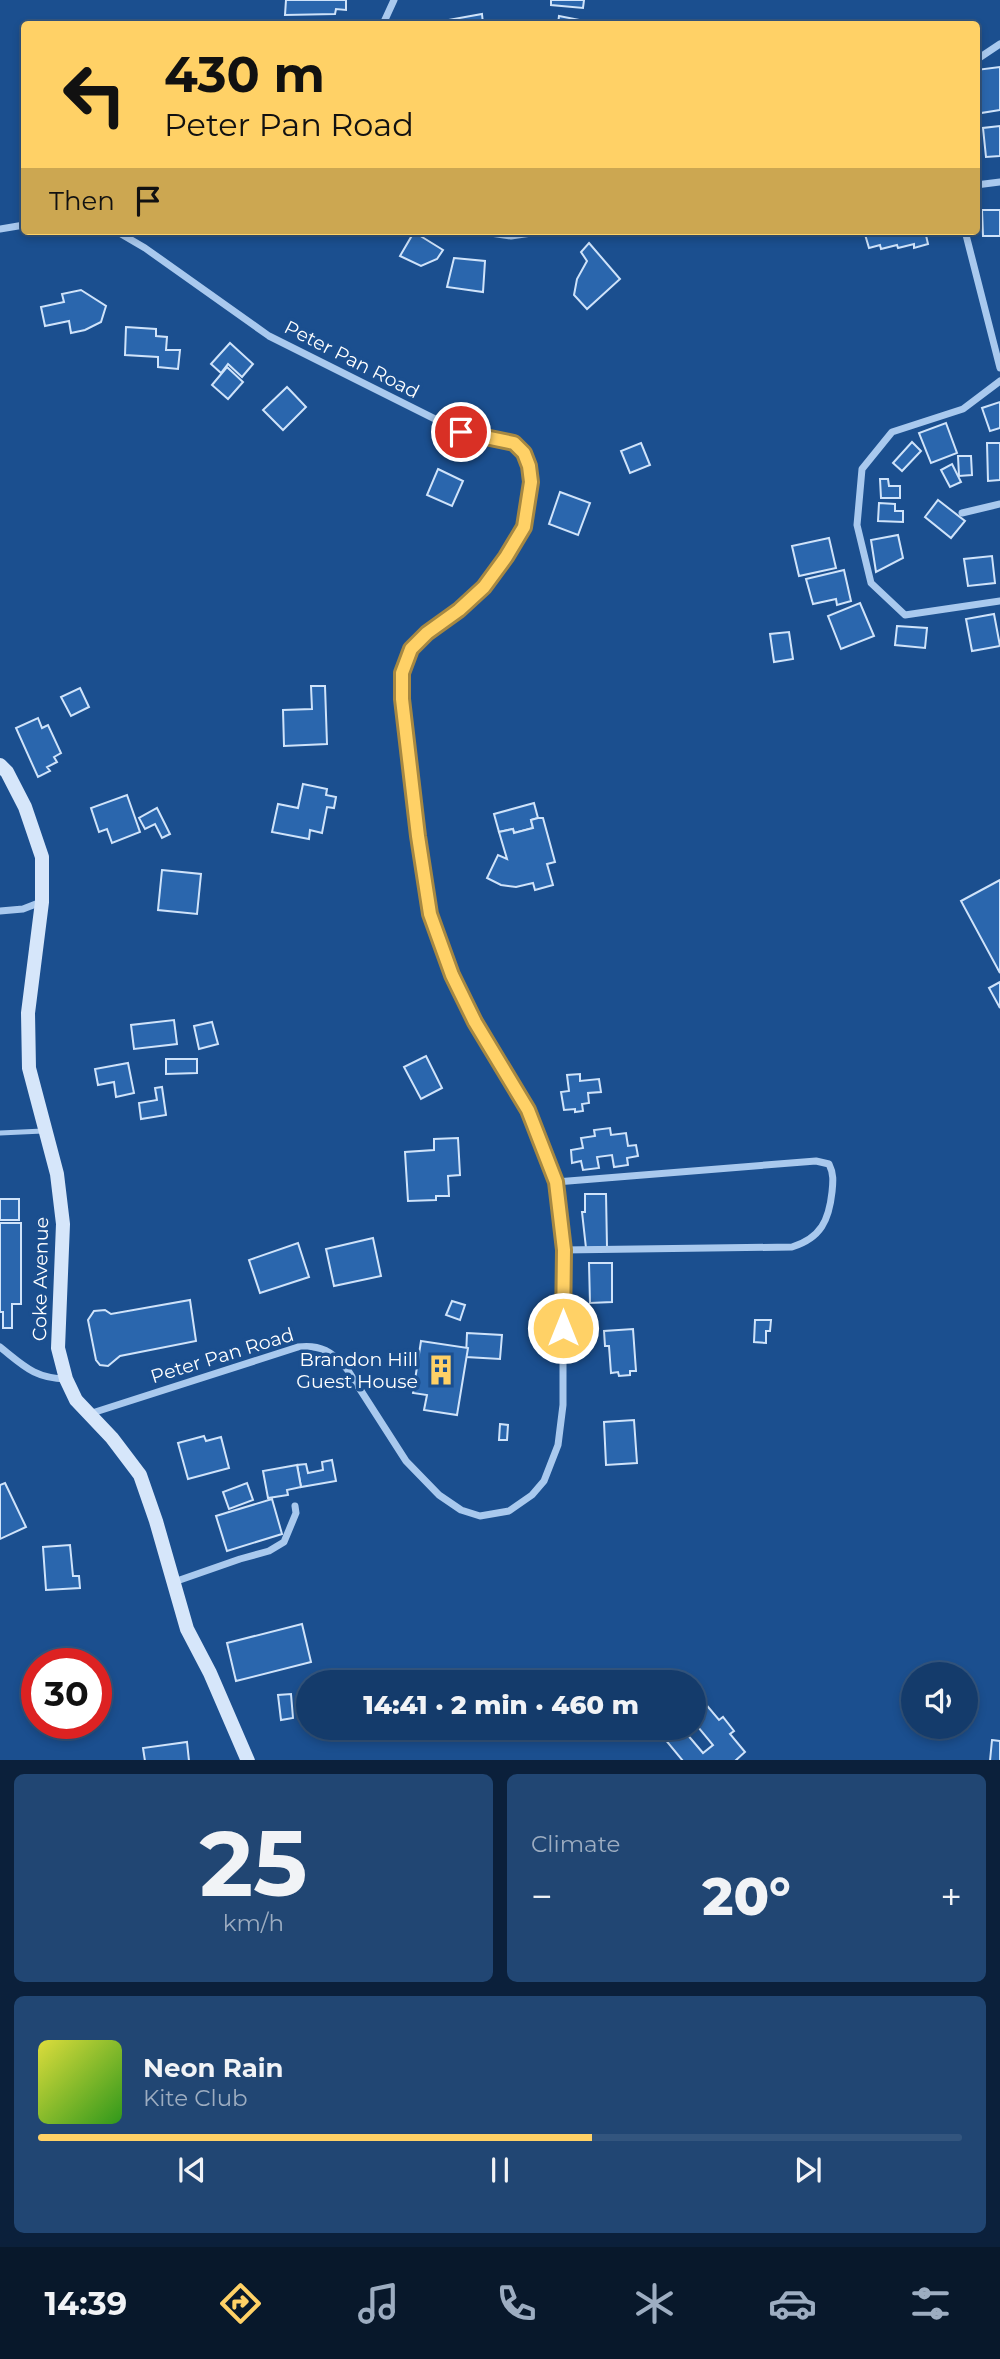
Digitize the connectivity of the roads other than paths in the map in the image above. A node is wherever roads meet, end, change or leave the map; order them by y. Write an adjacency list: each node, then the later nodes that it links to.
1 (394, 0): 2 (street)
2 (384, 21)
3 (1000, 44): 4 (street)
4 (980, 57)
5 (1000, 182): 6 (street)
6 (980, 184)
7 (21, 226): 8 (street)
8 (0, 229)
9 (123, 235): 21 (street, Peter Pan Road)
10 (966, 235): 11 (street)
11 (1000, 368)
12 (1000, 381): 15 (street)
13 (1000, 504): 14 (street)
14 (962, 513)
15 (1000, 601)
16 (0, 765): 17 (street, Coke Avenue)
17 (42, 902): 18 (street); 19 (street, Coke Avenue)
18 (0, 911)
19 (46, 1131): 20 (lane); 24 (street, Coke Avenue)
20 (0, 1133)
21 (556, 1182): 22 (street, Peter Pan Road); 22 (street)
22 (564, 1250): 25 (street, Peter Pan Road)
23 (0, 1347): 24 (street)
24 (66, 1379): 25 (street, Coke Avenue)
25 (89, 1414): 27 (street, Coke Avenue)
26 (295, 1506): 27 (street)
27 (173, 1582): 28 (street, Coke Avenue)
28 (248, 1760)

